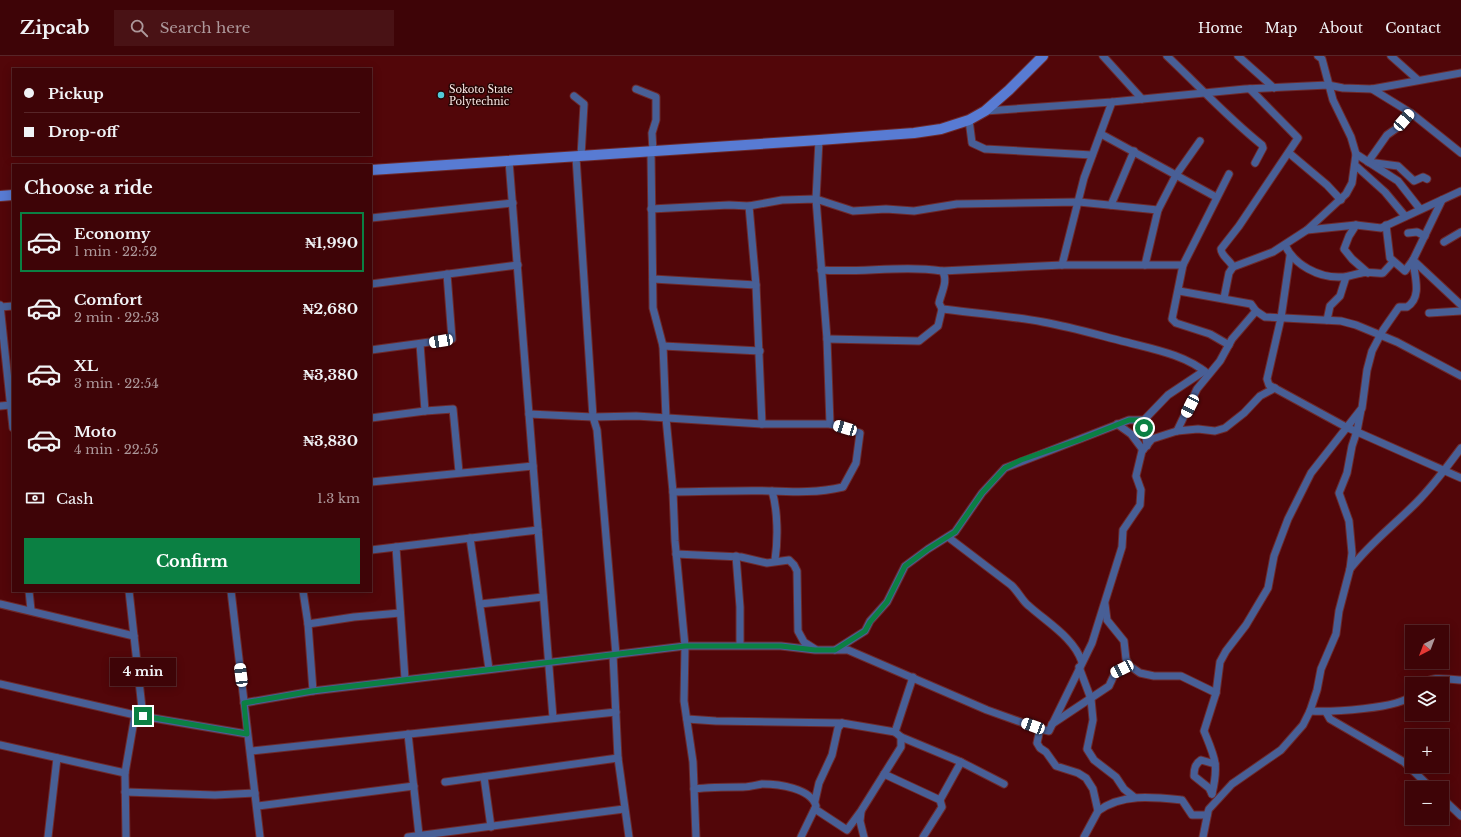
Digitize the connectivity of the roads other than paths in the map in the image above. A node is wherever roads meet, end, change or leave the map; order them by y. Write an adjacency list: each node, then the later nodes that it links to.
1 (1043, 56): 18 (street)
2 (1103, 56): 16 (street)
3 (1167, 56): 14 (street)
4 (1238, 56): 10 (street)
5 (1318, 56): 9 (street)
6 (1391, 56): 8 (street)
7 (1461, 73): 8 (street)
8 (1418, 80): 13 (street)
9 (1328, 85): 10 (street); 13 (street); 28 (street)
10 (1274, 88): 12 (street)
11 (636, 89): 25 (street)
12 (1250, 89): 14 (street); 26 (street)
13 (1372, 89): 19 (street)
14 (1207, 93): 16 (street); 33 (street)
15 (574, 96): 30 (street)
16 (1142, 100): 17 (street)
17 (1112, 102): 18 (street); 21 (street)
18 (985, 111): 20 (street)
19 (1410, 113): 27 (street); 32 (street)
20 (969, 120): 22 (street); 29 (street)
21 (1101, 134): 24 (street); 29 (street)
22 (820, 140): 25 (street); 43 (street)
23 (1200, 141): 37 (street)
24 (1134, 151): 37 (street); 48 (street)
25 (652, 152): 30 (street); 50 (street)
26 (1288, 153): 44 (street); 70 (street)
27 (1461, 153)
28 (1356, 154): 32 (street); 34 (street)
29 (1092, 155): 46 (street)
30 (579, 157): 31 (street); 106 (street)
31 (509, 162): 35 (street); 47 (street)
32 (1368, 162): 38 (street); 51 (street)
33 (1255, 163)
34 (1354, 165): 44 (street); 53 (street)
35 (372, 170)
36 (1229, 174): 42 (street)
37 (1176, 175): 42 (street); 52 (street)
38 (1427, 179)
39 (1461, 191): 45 (street)
40 (12, 195): 41 (street)
41 (0, 196)
42 (1216, 197): 69 (street)
43 (816, 199): 46 (street); 49 (street); 71 (street)
44 (1341, 200): 57 (street)
45 (1442, 200): 51 (street); 60 (street)
46 (1079, 202): 48 (street); 67 (street)
47 (513, 203): 54 (street); 66 (street)
48 (1111, 205): 52 (street)
49 (749, 206): 50 (street); 78 (street)
50 (650, 209): 76 (street)
51 (1420, 209): 53 (street)
52 (1158, 210): 68 (street)
53 (1405, 216): 56 (street)
54 (372, 218)
55 (1356, 225): 56 (street); 57 (street); 73 (street)
56 (1386, 225): 65 (street)
57 (1307, 230): 62 (street)
58 (1461, 232): 61 (street)
59 (1408, 233): 60 (street)
60 (1425, 236): 64 (street)
61 (1444, 242)
62 (1285, 245): 63 (street); 70 (street)
63 (1290, 256): 75 (street); 88 (street)
64 (1413, 260): 65 (street); 81 (street); 90 (street)
65 (1393, 262): 73 (street)
66 (518, 265): 74 (street); 104 (street)
67 (1062, 265): 68 (street); 72 (street)
68 (1146, 265): 69 (street)
69 (1183, 265): 79 (street)
70 (1233, 266): 80 (street)
71 (821, 270): 72 (street); 91 (street)
72 (942, 271): 84 (street)
73 (1368, 273): 75 (street)
74 (448, 274): 77 (street); 92 (street)
75 (1346, 277): 89 (street)
76 (653, 279): 78 (street); 94 (street)
77 (372, 284)
78 (756, 285): 96 (street)
79 (1179, 291): 80 (street); 93 (street)
80 (1224, 298): 85 (street)
81 (1461, 305)
82 (0, 306): 83 (street); 100 (street)
83 (12, 306)
84 (942, 309): 91 (street); 97 (street)
85 (1256, 311): 88 (street); 93 (street)
86 (1461, 311): 87 (street)
87 (1429, 313)
88 (1281, 318): 89 (street); 99 (street)
89 (1327, 320): 90 (street)
90 (1379, 336): 98 (street); 102 (street)
91 (827, 339): 111 (street)
92 (420, 344): 95 (street); 103 (street)
93 (1229, 345): 97 (street)
94 (663, 346): 96 (street); 108 (street)
95 (372, 350)
96 (760, 351): 110 (street)
97 (1206, 372): 109 (street); 114 (street)
98 (1461, 376)
99 (1275, 388): 113 (street); 114 (street)
100 (11, 405): 101 (street); 105 (street)
101 (0, 406)
102 (1362, 408): 113 (street); 115 (street)
103 (425, 411): 107 (street); 120 (street)
104 (529, 414): 106 (street); 118 (street)
105 (12, 416)
106 (593, 417): 108 (street); 150 (street)
107 (372, 418)
108 (666, 418): 110 (street); 124 (street)
109 (1144, 420): 112 (street); 116 (street)
110 (762, 424): 111 (street)
111 (830, 424): 123 (street)
112 (1117, 424): 116 (street); 126 (street)
113 (1346, 427): 115 (street); 161 (street)
114 (1177, 431): 116 (street)
115 (1357, 431): 119 (street); 133 (street)
116 (1145, 448): 139 (street)
117 (1461, 448): 119 (street)
118 (533, 466): 120 (street); 125 (street)
119 (1444, 470): 121 (street); 133 (street)
120 (459, 472): 122 (street)
121 (1461, 478)
122 (372, 482)
123 (772, 491): 124 (street); 132 (street)
124 (673, 492): 130 (street)
125 (538, 530): 127 (street); 138 (street)
126 (948, 537): 149 (street); 152 (street)
127 (470, 538): 128 (street); 141 (street)
128 (396, 547): 129 (street); 143 (street)
129 (372, 550)
130 (676, 554): 131 (street); 147 (street)
131 (736, 556): 132 (street); 146 (street)
132 (775, 560): 148 (street)
133 (1350, 569): 165 (street)
134 (29, 592): 142 (street)
135 (129, 592): 145 (street)
136 (231, 592): 164 (street)
137 (303, 592): 144 (street)
138 (543, 597): 141 (street); 151 (street)
139 (1104, 601): 152 (street); 153 (street)
140 (0, 604): 142 (street)
141 (480, 604): 154 (street)
142 (31, 610): 145 (street)
143 (400, 613): 144 (street); 156 (street)
144 (308, 624): 160 (street)
145 (134, 636): 169 (street)
146 (740, 645): 147 (street); 148 (street)
147 (685, 646): 150 (street); 171 (street)
148 (815, 650): 149 (street)
149 (835, 650): 155 (street)
150 (614, 655): 151 (street); 166 (street)
151 (548, 662): 154 (street); 170 (street)
152 (1080, 665): 162 (street); 173 (street)
153 (1130, 666): 161 (street); 162 (street)
154 (489, 669): 156 (street)
155 (913, 677): 174 (street); 177 (street)
156 (405, 679): 160 (street)
157 (1449, 679): 158 (street)
158 (1461, 680)
159 (0, 684): 168 (street)
160 (312, 691): 164 (street)
161 (1216, 693): 183 (street)
162 (1091, 699): 173 (street); 195 (street)
163 (1405, 700): 167 (street)
164 (244, 703): 175 (street)
165 (1310, 711): 167 (street); 204 (street)
166 (616, 712): 170 (street); 181 (street)
167 (1326, 712): 187 (street)
168 (135, 715): 169 (street); 184 (street)
169 (143, 716): 175 (street)
170 (553, 718): 176 (street)
171 (687, 719): 172 (street); 191 (street)
172 (842, 723): 177 (street); 197 (street)
173 (1052, 724): 174 (street)
174 (1040, 729): 203 (street)
175 (247, 734): 179 (street)
176 (408, 734): 179 (street); 190 (street)
177 (898, 734): 182 (street); 185 (street)
178 (0, 747): 180 (street)
179 (250, 751): 193 (street)
180 (57, 758): 184 (street); 208 (street)
181 (618, 758): 186 (street); 200 (street)
182 (961, 762): 189 (street); 196 (street)
183 (1215, 764): 194 (street); 194 (street)
184 (125, 773): 192 (street)
185 (884, 774): 196 (street); 202 (street)
186 (484, 777): 188 (street); 206 (street)
187 (1424, 781)
188 (446, 782)
189 (1004, 784)
190 (414, 786): 199 (street); 207 (street)
191 (694, 789): 197 (street); 213 (street)
192 (125, 792): 193 (street); 209 (street)
193 (255, 793): 199 (street)
194 (1212, 794): 204 (street)
195 (1134, 797): 203 (street); 204 (street)
196 (940, 800): 216 (street)
197 (815, 801): 201 (street)
198 (1449, 805): 205 (street)
199 (258, 806): 210 (street)
200 (624, 809): 206 (street); 212 (street)
201 (815, 809): 202 (street); 214 (street)
202 (861, 811): 215 (street)
203 (1098, 811): 217 (street)
204 (1208, 812): 218 (street)
205 (1461, 816)
206 (491, 828): 207 (street)
207 (419, 835): 211 (street)
208 (48, 837)
209 (126, 837)
210 (260, 837)
211 (408, 837)
212 (629, 837)
213 (696, 837)
214 (801, 837)
215 (864, 837)
216 (923, 837)
217 (1084, 837)
218 (1203, 837)

